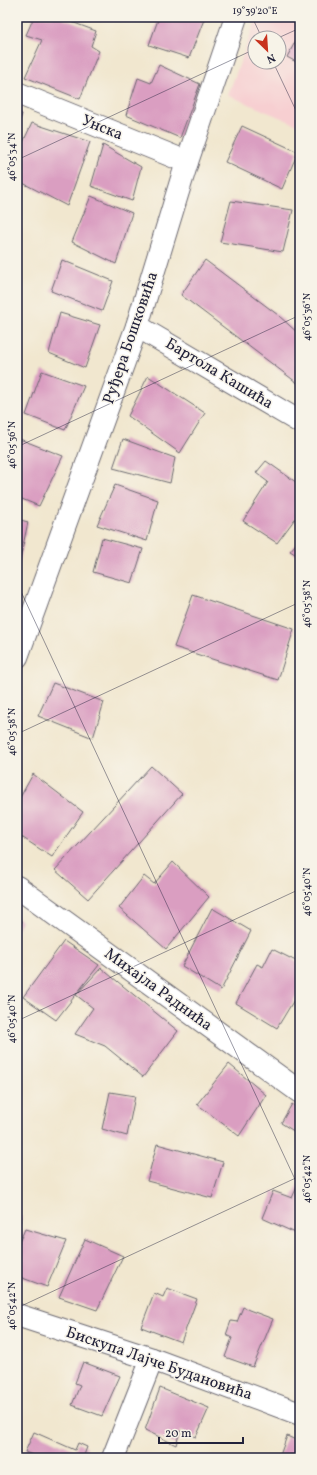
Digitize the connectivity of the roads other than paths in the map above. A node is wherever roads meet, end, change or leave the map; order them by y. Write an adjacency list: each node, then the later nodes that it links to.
1 (236, 17): 3 (street, Руђера Бошковића)
2 (17, 93): 3 (street, Унска)
3 (187, 162): 4 (street, Руђера Бошковића)
4 (137, 326): 5 (street, Бартола Кашића); 6 (street, Руђера Бошковића)
5 (300, 422)
6 (17, 657)
7 (17, 887): 8 (street, Михајла Раднића)
8 (300, 1092)
9 (17, 1315): 10 (street, Бискупа Лајче Будановића)
10 (152, 1359): 11 (street, Бискупа Лајче Будановића); 12 (street)
11 (300, 1414)
12 (113, 1458)

